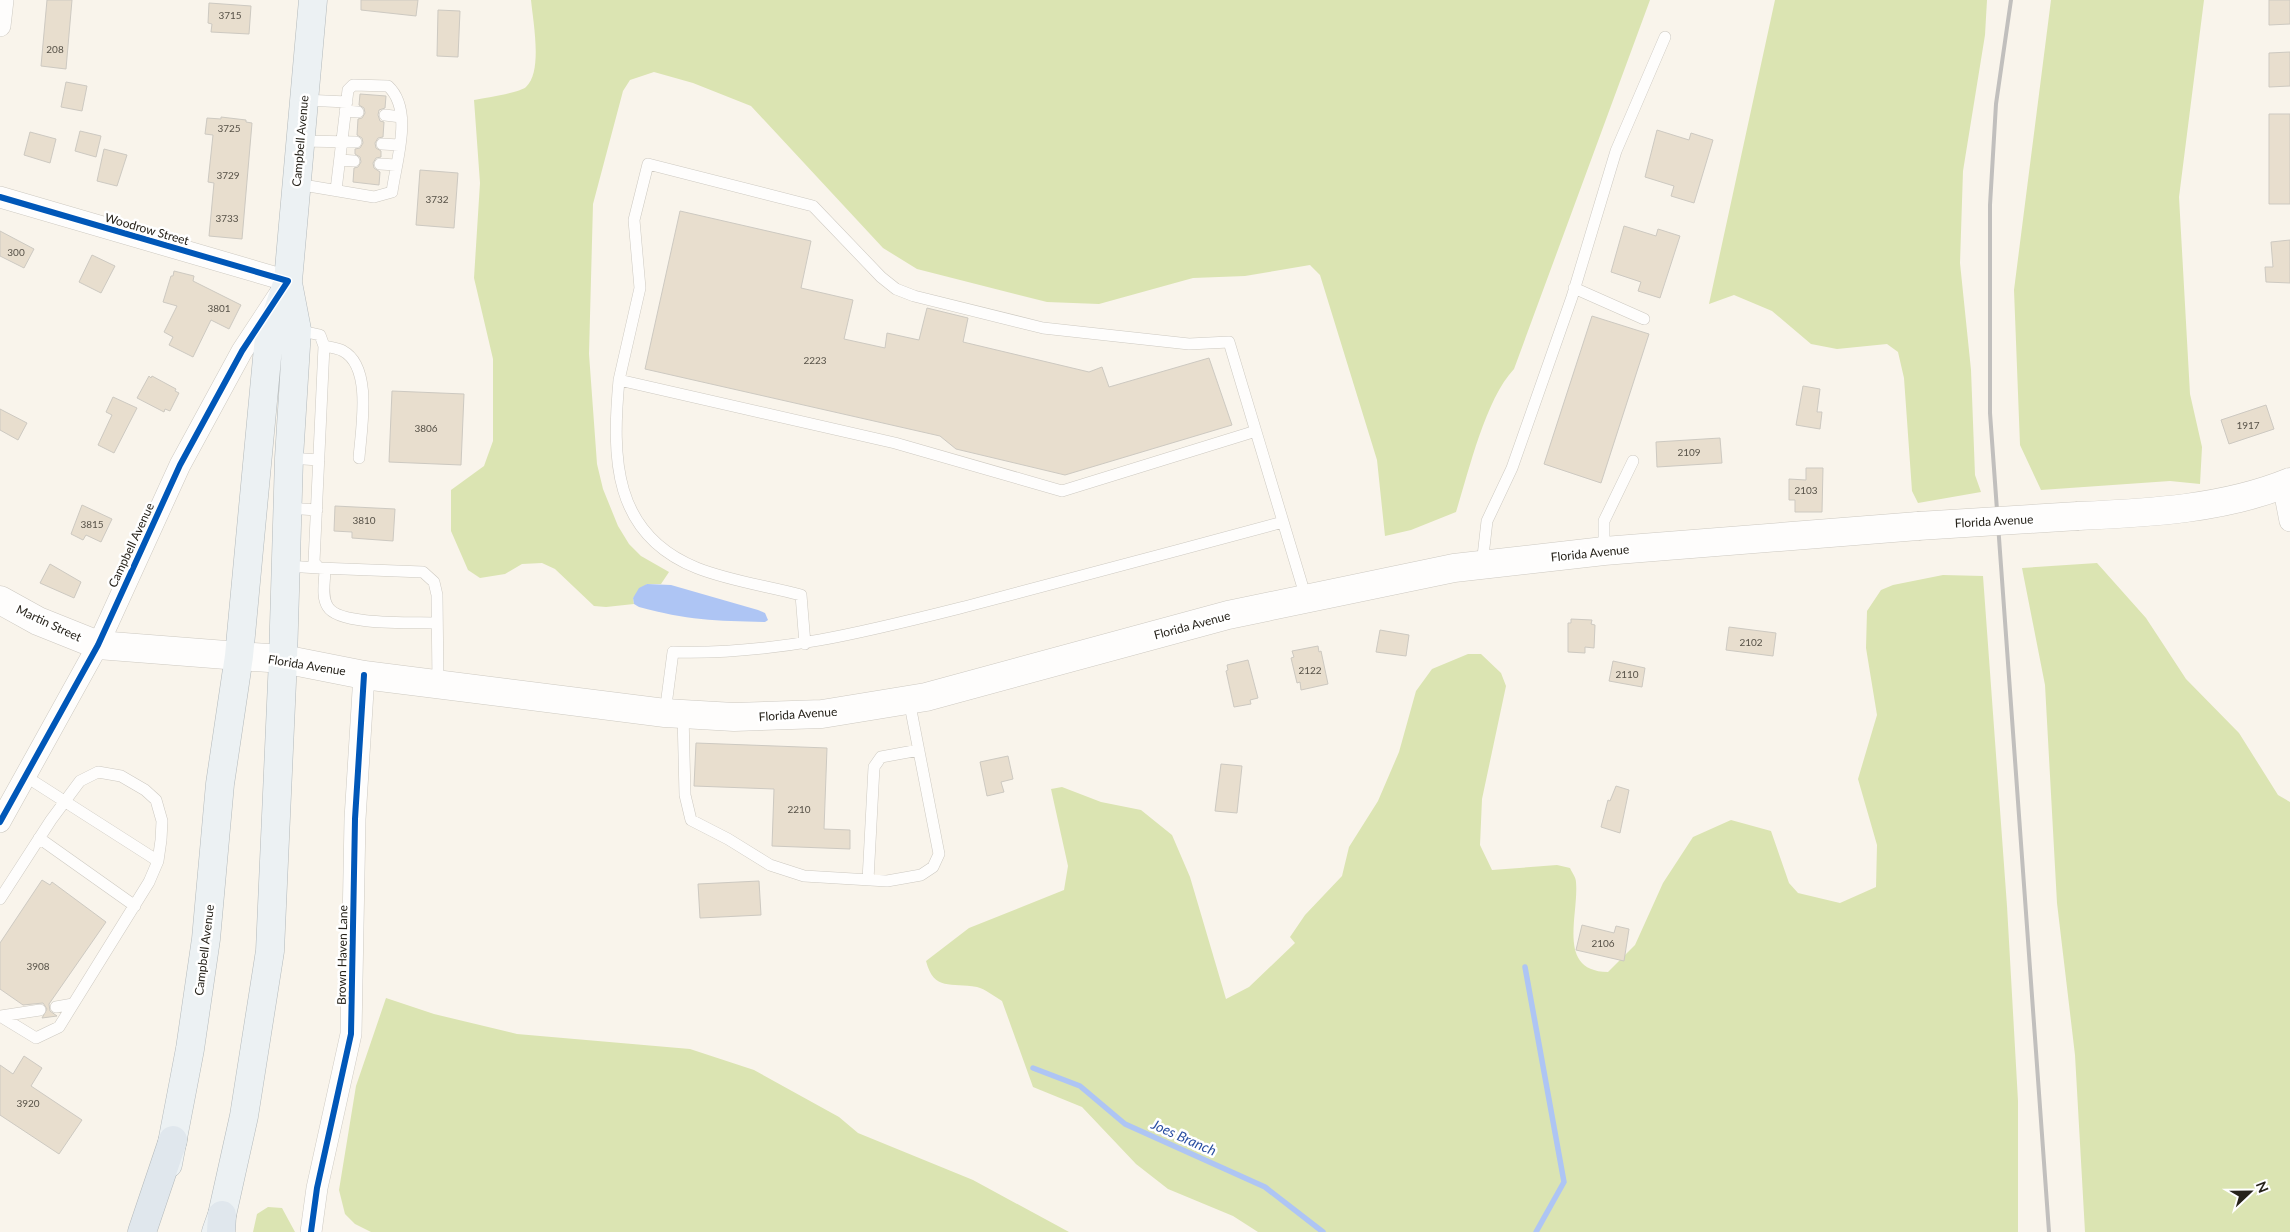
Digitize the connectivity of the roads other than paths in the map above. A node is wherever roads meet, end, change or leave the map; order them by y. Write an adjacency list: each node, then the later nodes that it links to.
1 (3, 0): 3 (street)
2 (314, 0): 5 (main road, Campbell Avenue)
3 (0, 26)
4 (1665, 36): 23 (lane)
5 (304, 100): 6 (lane); 10 (main road, Campbell Avenue)
6 (346, 106): 7 (lane); 9 (lane); 11 (lane)
7 (358, 112)
8 (385, 115): 9 (lane)
9 (401, 117): 14 (lane)
10 (300, 141): 11 (lane); 19 (main road, Campbell Avenue)
11 (342, 142): 12 (lane); 15 (lane)
12 (356, 142)
13 (382, 144): 14 (lane)
14 (399, 145): 18 (lane)
15 (340, 160): 16 (lane); 20 (lane)
16 (354, 161)
17 (380, 164): 18 (lane)
18 (396, 165): 20 (lane)
19 (297, 184): 20 (lane); 22 (main road, Campbell Avenue)
20 (336, 190)
21 (0, 198): 22 (street, Woodrow Street)
22 (288, 281): 25 (main road, Campbell Avenue); 46 (street, Campbell Avenue); 47 (main road, Campbell Avenue)
23 (1574, 288): 24 (lane); 39 (lane)
24 (1644, 319)
25 (297, 330): 26 (lane); 29 (main road, Campbell Avenue)
26 (324, 346): 30 (lane); 31 (lane)
27 (619, 380): 28 (lane); 28 (lane); 45 (lane)
28 (1256, 432): 37 (lane)
29 (289, 458): 31 (lane); 34 (main road, Campbell Avenue)
30 (359, 458)
31 (319, 460): 35 (lane)
32 (1633, 461): 38 (lane)
33 (2286, 483): 36 (street); 38 (main road, Florida Avenue, bridge)
34 (287, 508): 35 (lane); 40 (main road, Campbell Avenue)
35 (316, 510): 41 (lane)
36 (2290, 521)
37 (1283, 522): 42 (lane); 45 (lane)
38 (1604, 551): 39 (main road, Florida Avenue)
39 (1482, 565): 42 (main road, Florida Avenue)
40 (284, 566): 41 (lane); 48 (main road, Campbell Avenue)
41 (322, 568): 44 (lane); 44 (lane)
42 (1306, 598): 51 (main road, Florida Avenue)
43 (0, 600): 46 (main road, Martin Street)
44 (437, 623): 50 (lane)
45 (805, 644): 52 (lane)
46 (98, 645): 47 (main road, Florida Avenue); 54 (street, Campbell Avenue)
47 (239, 656): 48 (main road, Florida Avenue); 66 (main road, Campbell Avenue)
48 (283, 659): 49 (main road, Florida Avenue); 67 (main road, Campbell Avenue)
49 (364, 675): 50 (main road, Florida Avenue); 70 (street, Brown Haven Lane)
50 (438, 684): 52 (main road, Florida Avenue)
51 (908, 700): 52 (main road, Florida Avenue); 53 (lane)
52 (674, 713): 59 (lane)
53 (918, 750): 59 (lane); 59 (lane)
54 (25, 776): 55 (lane); 56 (street, Campbell Avenue)
55 (65, 800): 57 (lane); 58 (lane); 58 (lane)
56 (0, 822)
57 (39, 838): 60 (lane); 61 (lane)
58 (158, 861): 61 (lane)
59 (868, 880)
60 (0, 899)
61 (135, 906): 62 (lane)
62 (73, 1004): 63 (lane); 65 (lane)
63 (56, 1007)
64 (40, 1010): 65 (lane)
65 (1, 1016)
66 (173, 1140): 68 (highway); 69 (main road, Campbell Avenue)
67 (220, 1226)
68 (142, 1232)
69 (154, 1232)
70 (311, 1232)

